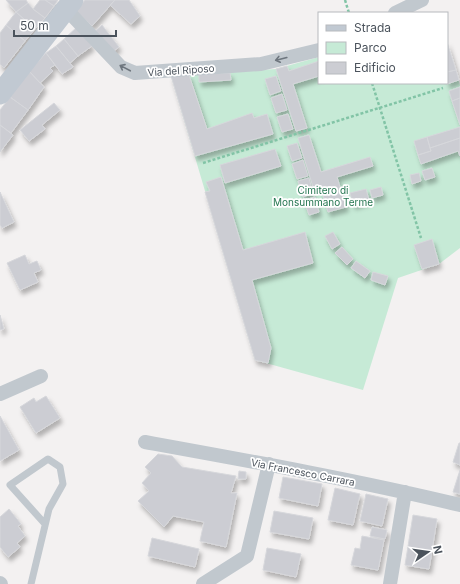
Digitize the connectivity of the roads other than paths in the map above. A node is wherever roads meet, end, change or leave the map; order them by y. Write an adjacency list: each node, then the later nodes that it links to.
1 (422, 0): 3 (street)
2 (69, 5): 4 (street, Via del Riposo, one-way to 2); 5 (street)
3 (397, 12)
4 (318, 50)
5 (0, 94)
6 (42, 376): 7 (street)
7 (0, 394)
8 (145, 442): 9 (street, Via Francesco Carrara)
9 (269, 464): 10 (street, Via Francesco Carrara); 14 (street)
10 (405, 492): 11 (street, Via Francesco Carrara); 15 (street)
11 (460, 505)
12 (45, 524): 12 (lane); 13 (lane)
13 (30, 584)
14 (203, 584)
15 (390, 584)

